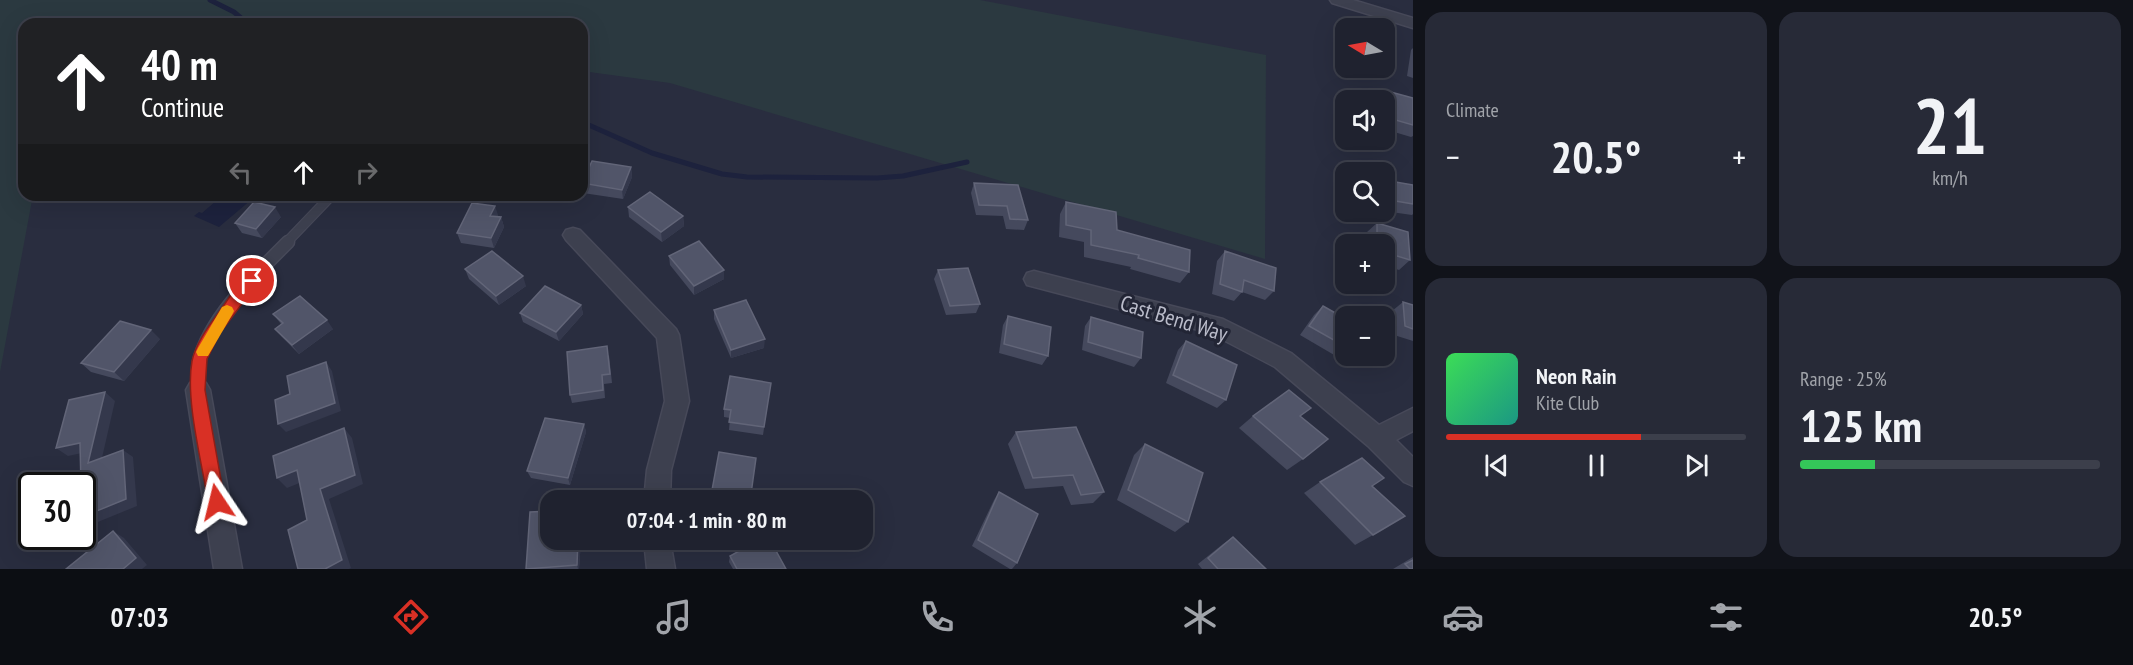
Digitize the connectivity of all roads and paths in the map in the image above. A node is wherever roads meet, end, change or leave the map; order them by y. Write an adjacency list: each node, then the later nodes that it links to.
1 (1337, 0): 2 (street)
2 (1413, 24)
3 (326, 201): 6 (lane)
4 (573, 235): 10 (street)
5 (1034, 279): 8 (street, Cast Bend Way)
6 (198, 390): 12 (street)
7 (1413, 418): 8 (street)
8 (1377, 438): 9 (street, Cast Bend Way)
9 (1413, 474)
10 (657, 490)
11 (658, 550): 13 (street)
12 (228, 569)
13 (661, 569)

